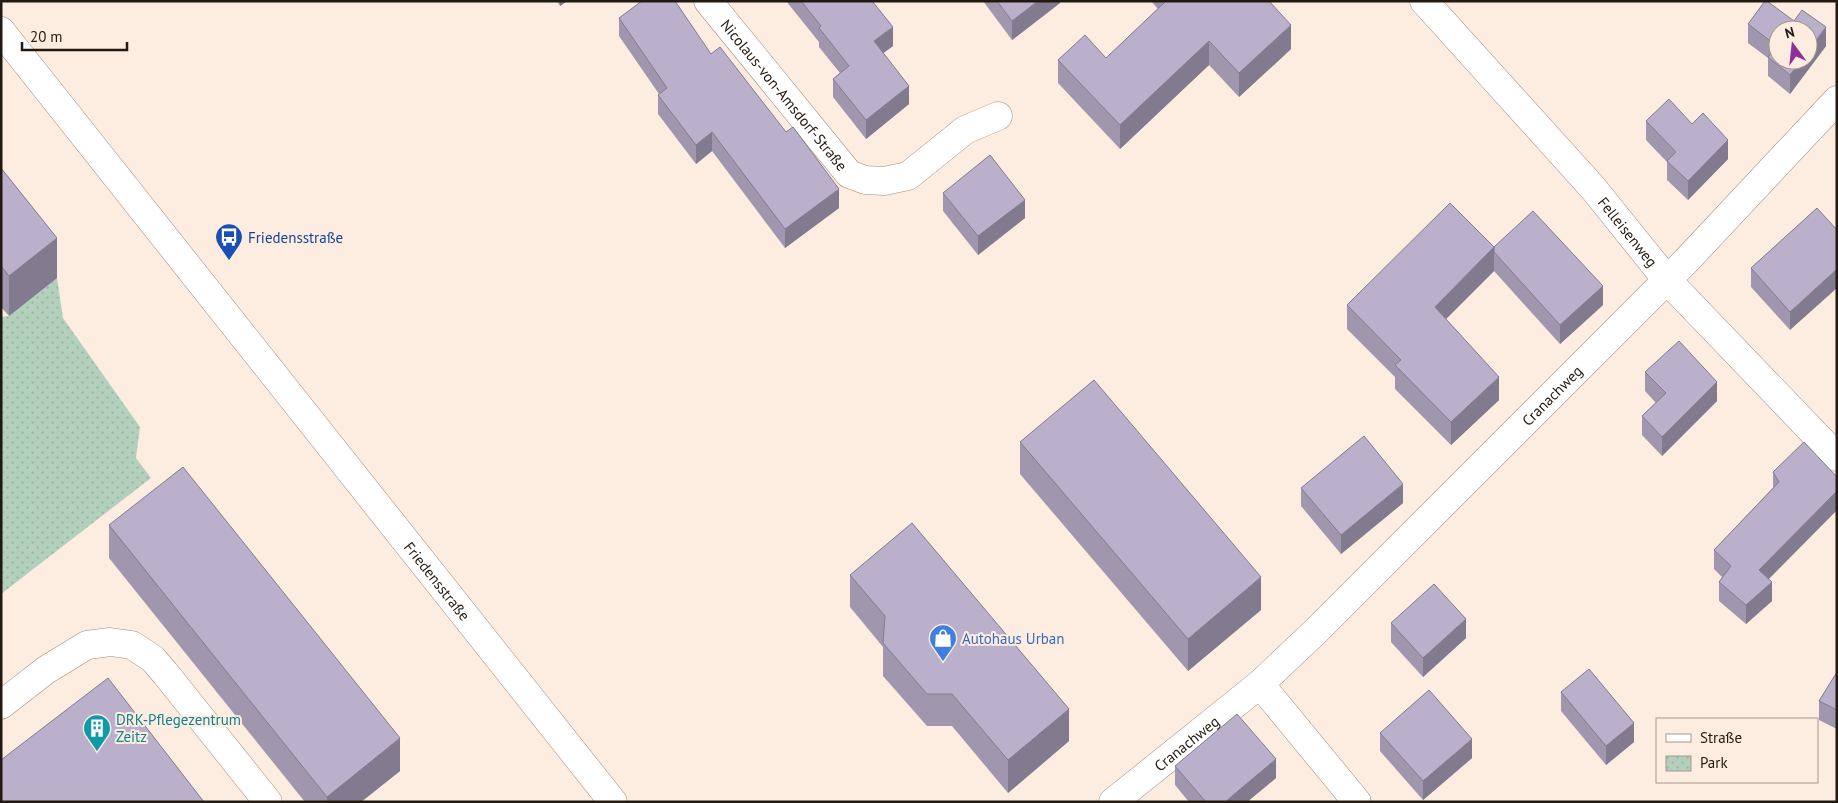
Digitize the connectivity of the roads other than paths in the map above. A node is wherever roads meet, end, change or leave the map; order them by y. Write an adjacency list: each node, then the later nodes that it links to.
1 (708, 1): 5 (street, Nicolaus-von-Amsdorf-Straße)
2 (1424, 1): 6 (street, Felleisenweg)
3 (1, 31): 11 (street, Friedensstraße)
4 (1837, 100): 6 (street, Cranachweg)
5 (998, 116)
6 (1667, 280): 7 (street, Felleisenweg); 8 (street, Cranachweg)
7 (1837, 457)
8 (1260, 684): 12 (street, Cranachweg); 13 (street)
9 (1, 705): 10 (street)
10 (268, 802)
11 (613, 802)
12 (1113, 802)
13 (1357, 802)

